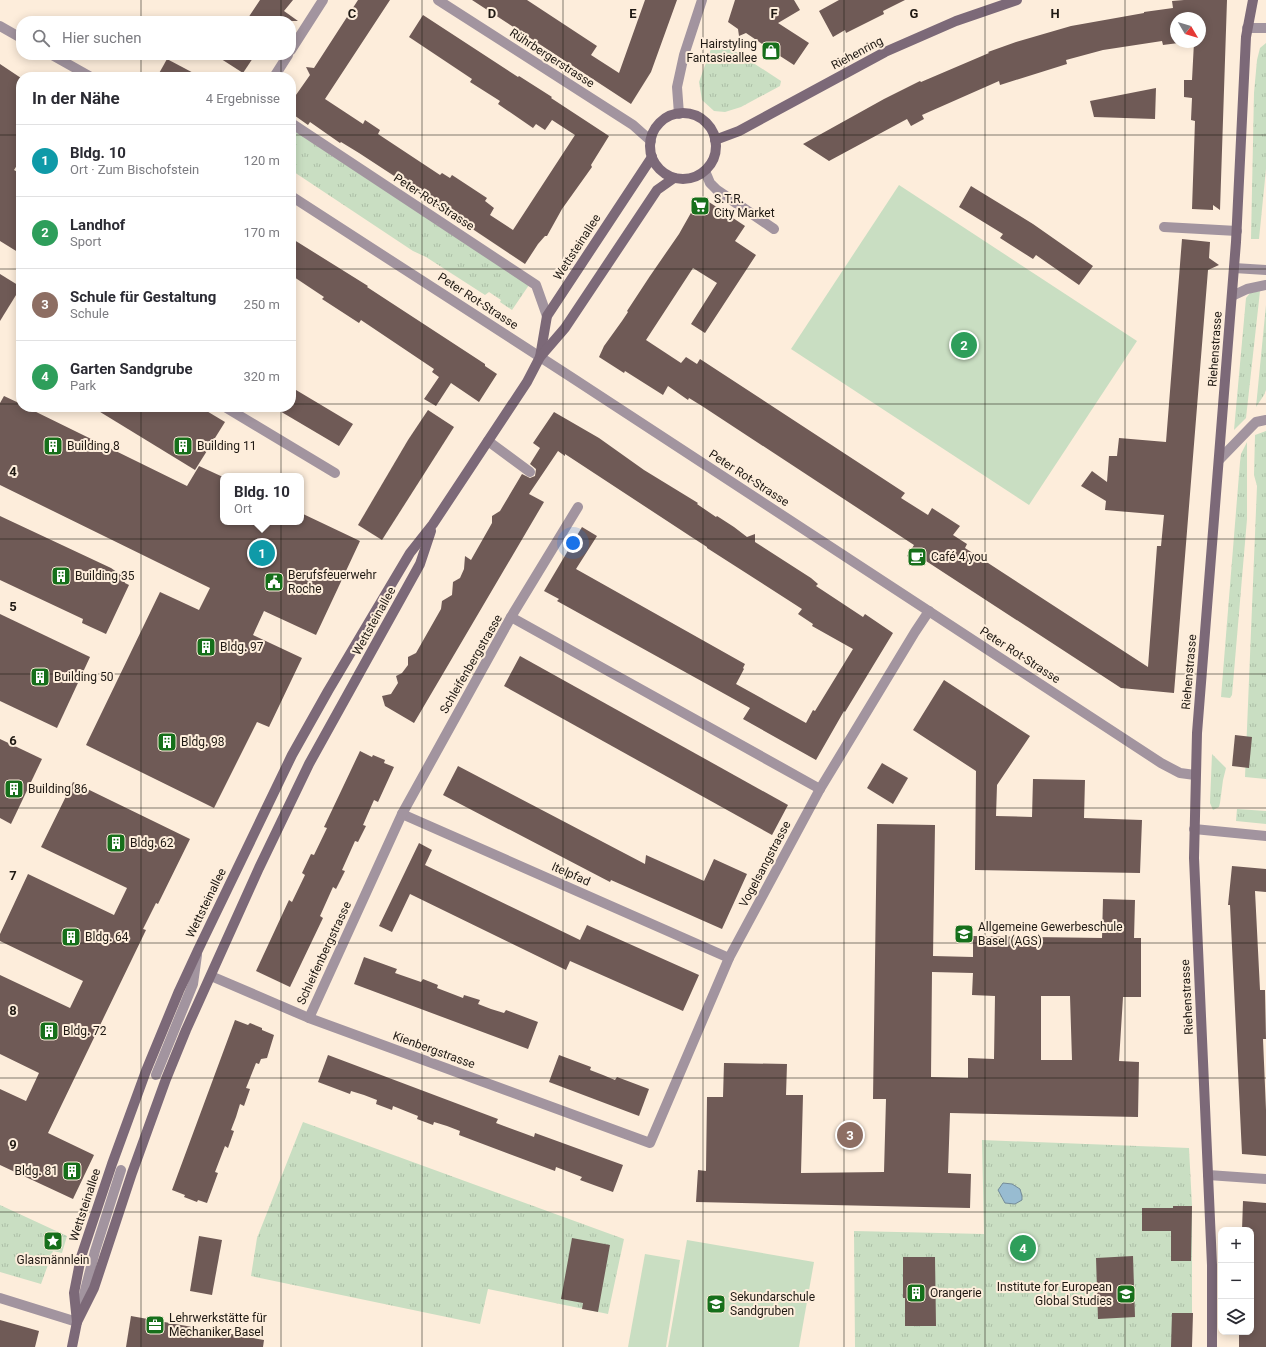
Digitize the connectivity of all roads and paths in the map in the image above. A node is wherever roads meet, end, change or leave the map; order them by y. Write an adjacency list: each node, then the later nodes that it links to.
1 (323, 0): 10 (street)
2 (438, 0): 18 (street, Rührbergerstrasse)
3 (702, 0): 15 (street)
4 (1017, 0): 17 (main road, Riehenring)
5 (1253, 0): 7 (main road, Riehenstrasse)
6 (0, 26): 9 (street)
7 (1247, 28): 8 (street); 25 (main road, Riehenstrasse)
8 (1266, 28)
9 (16, 35)
10 (296, 42)
11 (61, 60): 13 (street)
12 (285, 60): 14 (street)
13 (82, 72)
14 (277, 72)
15 (679, 114): 17 (main road); 18 (main road)
16 (296, 126): 30 (street, Peter-Rot-Strasse)
17 (715, 140): 20 (main road)
18 (651, 141): 19 (main road)
19 (652, 157): 21 (main road); 30 (main road, Wettsteinallee)
20 (705, 171): 21 (main road); 24 (street)
21 (674, 178): 31 (main road, Wettsteinallee)
22 (296, 199): 31 (street, Peter Rot-Strasse)
23 (1164, 227): 25 (street)
24 (774, 229)
25 (1237, 231): 27 (main road, Riehenstrasse)
26 (1264, 267): 27 (street)
27 (1234, 268): 29 (main road, Riehenstrasse)
28 (1266, 285): 29 (street)
29 (1232, 296): 35 (main road, Riehenstrasse)
30 (547, 316): 31 (main road, Wettsteinallee)
31 (540, 357): 34 (main road, Wettsteinallee); 40 (street, Peter Rot-Strasse)
32 (233, 412): 37 (street)
33 (1266, 420): 35 (street)
34 (488, 441): 36 (street); 39 (main road, Wettsteinallee)
35 (1219, 460): 42 (main road, Riehenstrasse)
36 (530, 472)
37 (334, 473)
38 (578, 507): 41 (street)
39 (433, 524): 47 (main road, Wettsteinallee); 49 (main road, Wettsteinallee)
40 (929, 611): 42 (street, Peter Rot-Strasse); 43 (street, Vogelsangstrasse)
41 (511, 617): 43 (street, Schleifenbergstrasse); 44 (street, Schleifenbergstrasse)
42 (1195, 775): 45 (main road, Riehenstrasse)
43 (820, 789): 48 (street, Vogelsangstrasse)
44 (402, 814): 48 (street, Itelpfad); 51 (street, Schleifenbergstrasse)
45 (1194, 829): 46 (street); 55 (main road, Riehenstrasse)
46 (1266, 836)
47 (198, 950): 50 (street); 58 (main road, Wettsteinallee)
48 (729, 958): 53 (street, Vogelsangstrasse)
49 (211, 976): 50 (street); 51 (street, Kienbergstrasse); 58 (main road, Wettsteinallee)
50 (192, 984): 52 (street)
51 (308, 1018): 53 (street, Kienbergstrasse)
52 (156, 1075)
53 (650, 1143)
54 (121, 1170): 58 (street)
55 (1208, 1175): 56 (street); 60 (main road, Riehenstrasse)
56 (1266, 1179)
57 (0, 1298): 58 (street)
58 (77, 1322): 59 (main road, Wettsteinallee)
59 (72, 1347)
60 (1212, 1347)

